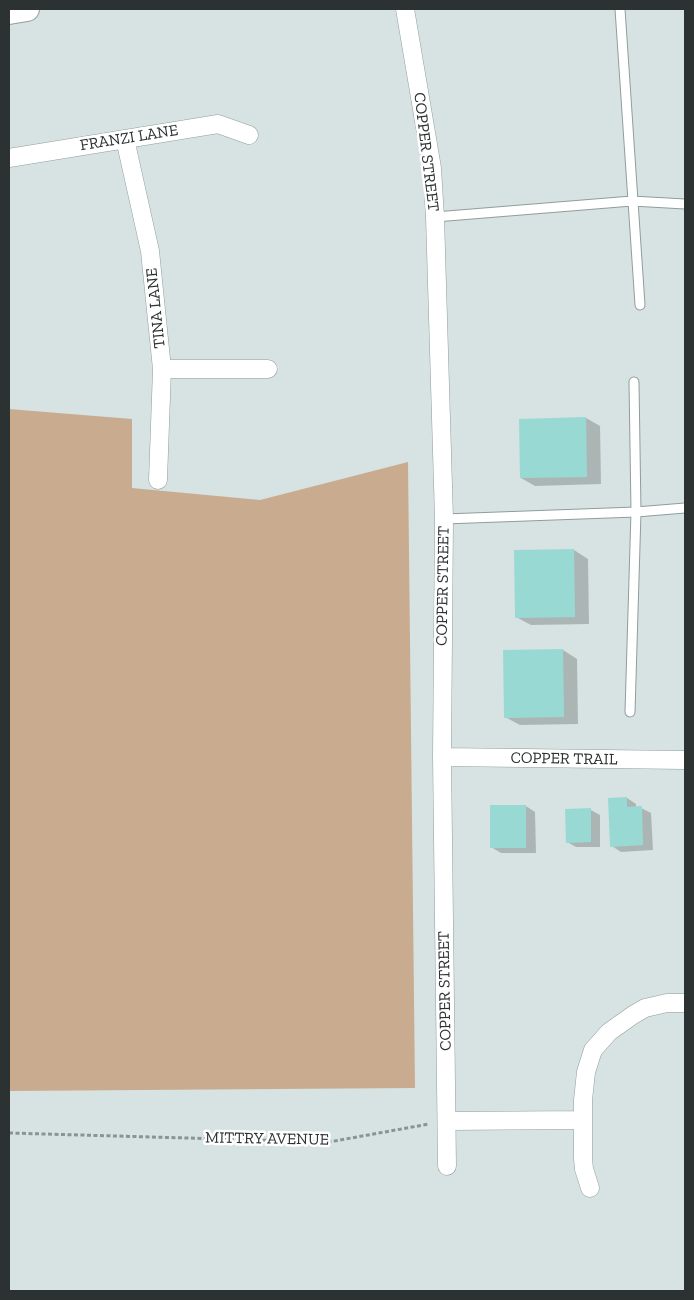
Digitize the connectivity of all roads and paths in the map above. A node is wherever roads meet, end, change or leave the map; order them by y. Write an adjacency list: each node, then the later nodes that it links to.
1 (27, 9): 4 (street)
2 (405, 9): 10 (street, COPPER STREET)
3 (620, 9): 8 (lane)
4 (9, 12)
5 (249, 135): 6 (street, FRANZI LANE)
6 (125, 139): 7 (street, FRANZI LANE); 12 (street, TINA LANE)
7 (9, 158)
8 (632, 201): 9 (lane); 10 (lane); 11 (lane)
9 (685, 204)
10 (435, 217): 18 (street, COPPER STREET)
11 (640, 305)
12 (162, 369): 13 (street); 15 (street, TINA LANE)
13 (268, 369)
14 (634, 382): 17 (lane)
15 (158, 480)
16 (685, 508): 17 (lane)
17 (636, 512): 18 (lane); 19 (lane)
18 (444, 518): 20 (street, COPPER STREET)
19 (630, 712)
20 (442, 757): 21 (street, COPPER TRAIL); 24 (street, COPPER STREET)
21 (685, 760)
22 (685, 1003): 23 (street)
23 (583, 1120): 24 (street); 27 (street)
24 (447, 1121): 25 (path, MITTRY AVENUE); 26 (street, COPPER STREET)
25 (9, 1134)
26 (447, 1166)
27 (590, 1188)

